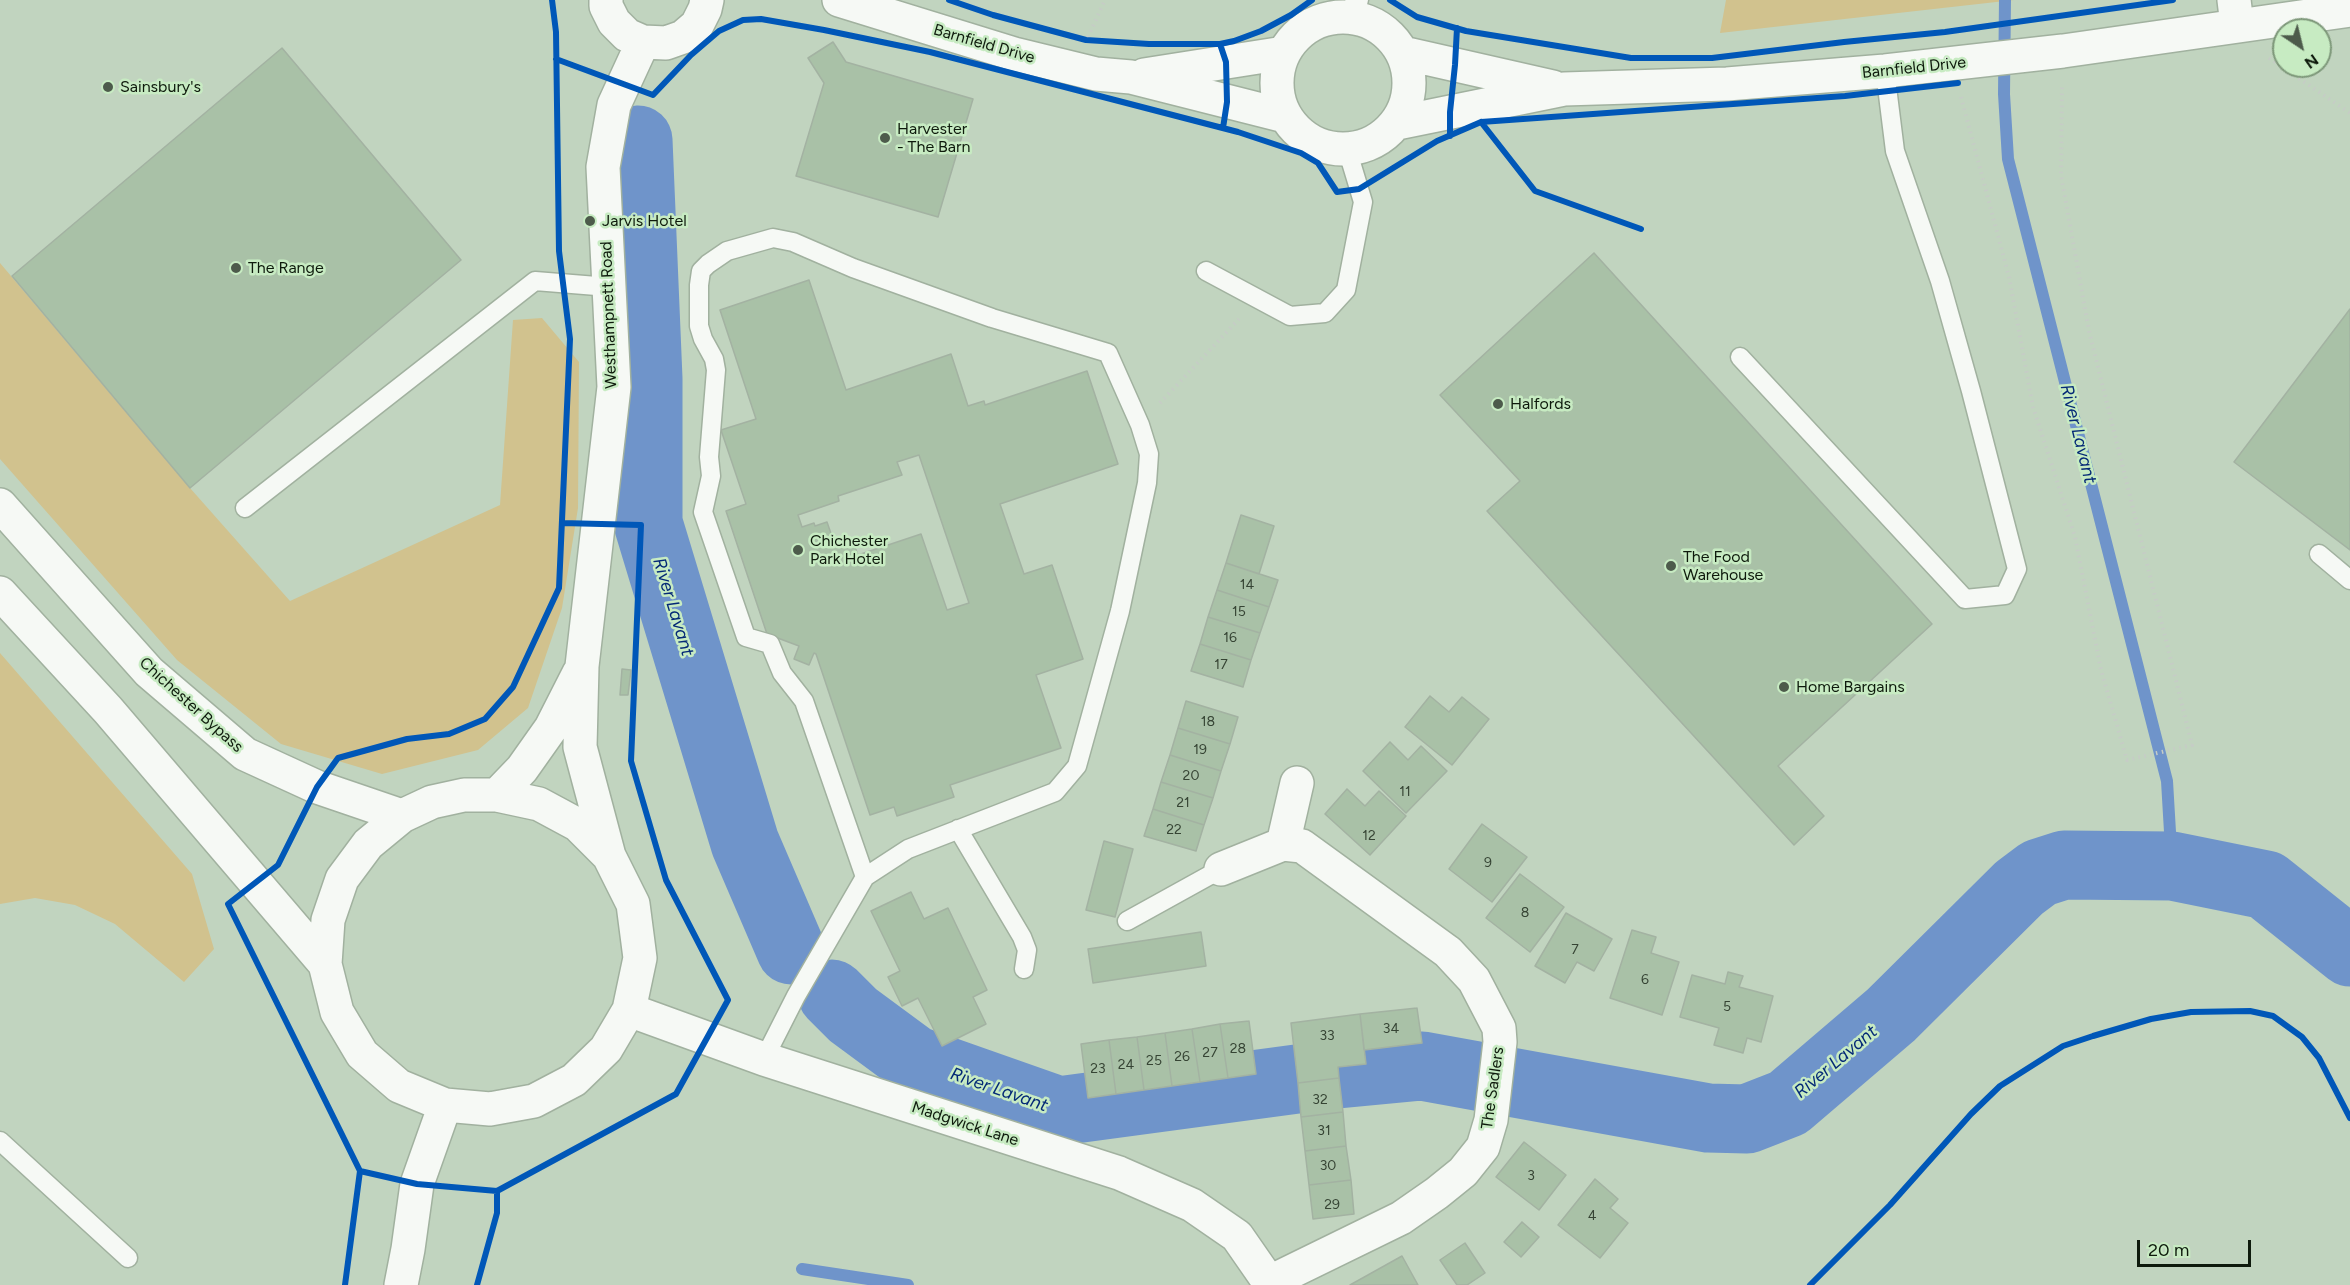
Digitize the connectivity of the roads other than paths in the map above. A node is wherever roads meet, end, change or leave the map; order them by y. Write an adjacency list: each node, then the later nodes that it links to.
1 (606, 0): 7 (street)
2 (707, 0): 7 (street)
3 (839, 0): 11 (street, Barnfield Drive)
4 (1351, 8): 8 (street, Barnfield Drive); 9 (street, Barnfield Drive)
5 (2350, 10): 6 (street, Barnfield Drive)
6 (2234, 17): 10 (street, Barnfield Drive)
7 (643, 42): 17 (street, Westhampnett Road)
8 (1284, 53): 11 (street, Barnfield Drive); 13 (street, Barnfield Drive)
9 (1403, 53): 12 (street, Barnfield Drive); 14 (street, Barnfield Drive)
10 (1884, 71): 12 (street, Barnfield Drive); 18 (lane)
11 (1131, 77): 13 (street, Barnfield Drive)
12 (1564, 89): 14 (street, Barnfield Drive)
13 (1285, 116): 15 (street, Barnfield Drive)
14 (1397, 123): 15 (street, Barnfield Drive)
15 (1347, 149): 16 (lane)
16 (1206, 271)
17 (609, 287): 20 (lane); 24 (street, Westhampnett Road)
18 (1740, 357)
19 (0, 505): 27 (street, Chichester Bypass)
20 (245, 508)
21 (2319, 554): 22 (lane)
22 (2350, 580)
23 (0, 593): 34 (street)
24 (582, 666): 26 (street, Westhampnett Road); 30 (street, Westhampnett Road)
25 (1297, 783): 29 (street)
26 (497, 795): 27 (street); 30 (street)
27 (402, 816): 34 (street)
28 (958, 829): 32 (lane); 32 (lane); 35 (lane)
29 (1283, 844): 31 (street); 41 (street, The Sadlers)
30 (609, 856): 36 (street)
31 (1221, 869): 33 (lane)
32 (865, 877): 37 (lane)
33 (1127, 921)
34 (325, 964): 38 (street)
35 (1024, 969)
36 (629, 1010): 37 (street, Madgwick Lane); 38 (street)
37 (764, 1059): 41 (street, Madgwick Lane)
38 (445, 1105): 42 (street)
39 (0, 1141): 40 (lane)
40 (128, 1258)
41 (1270, 1284)
42 (401, 1285)

